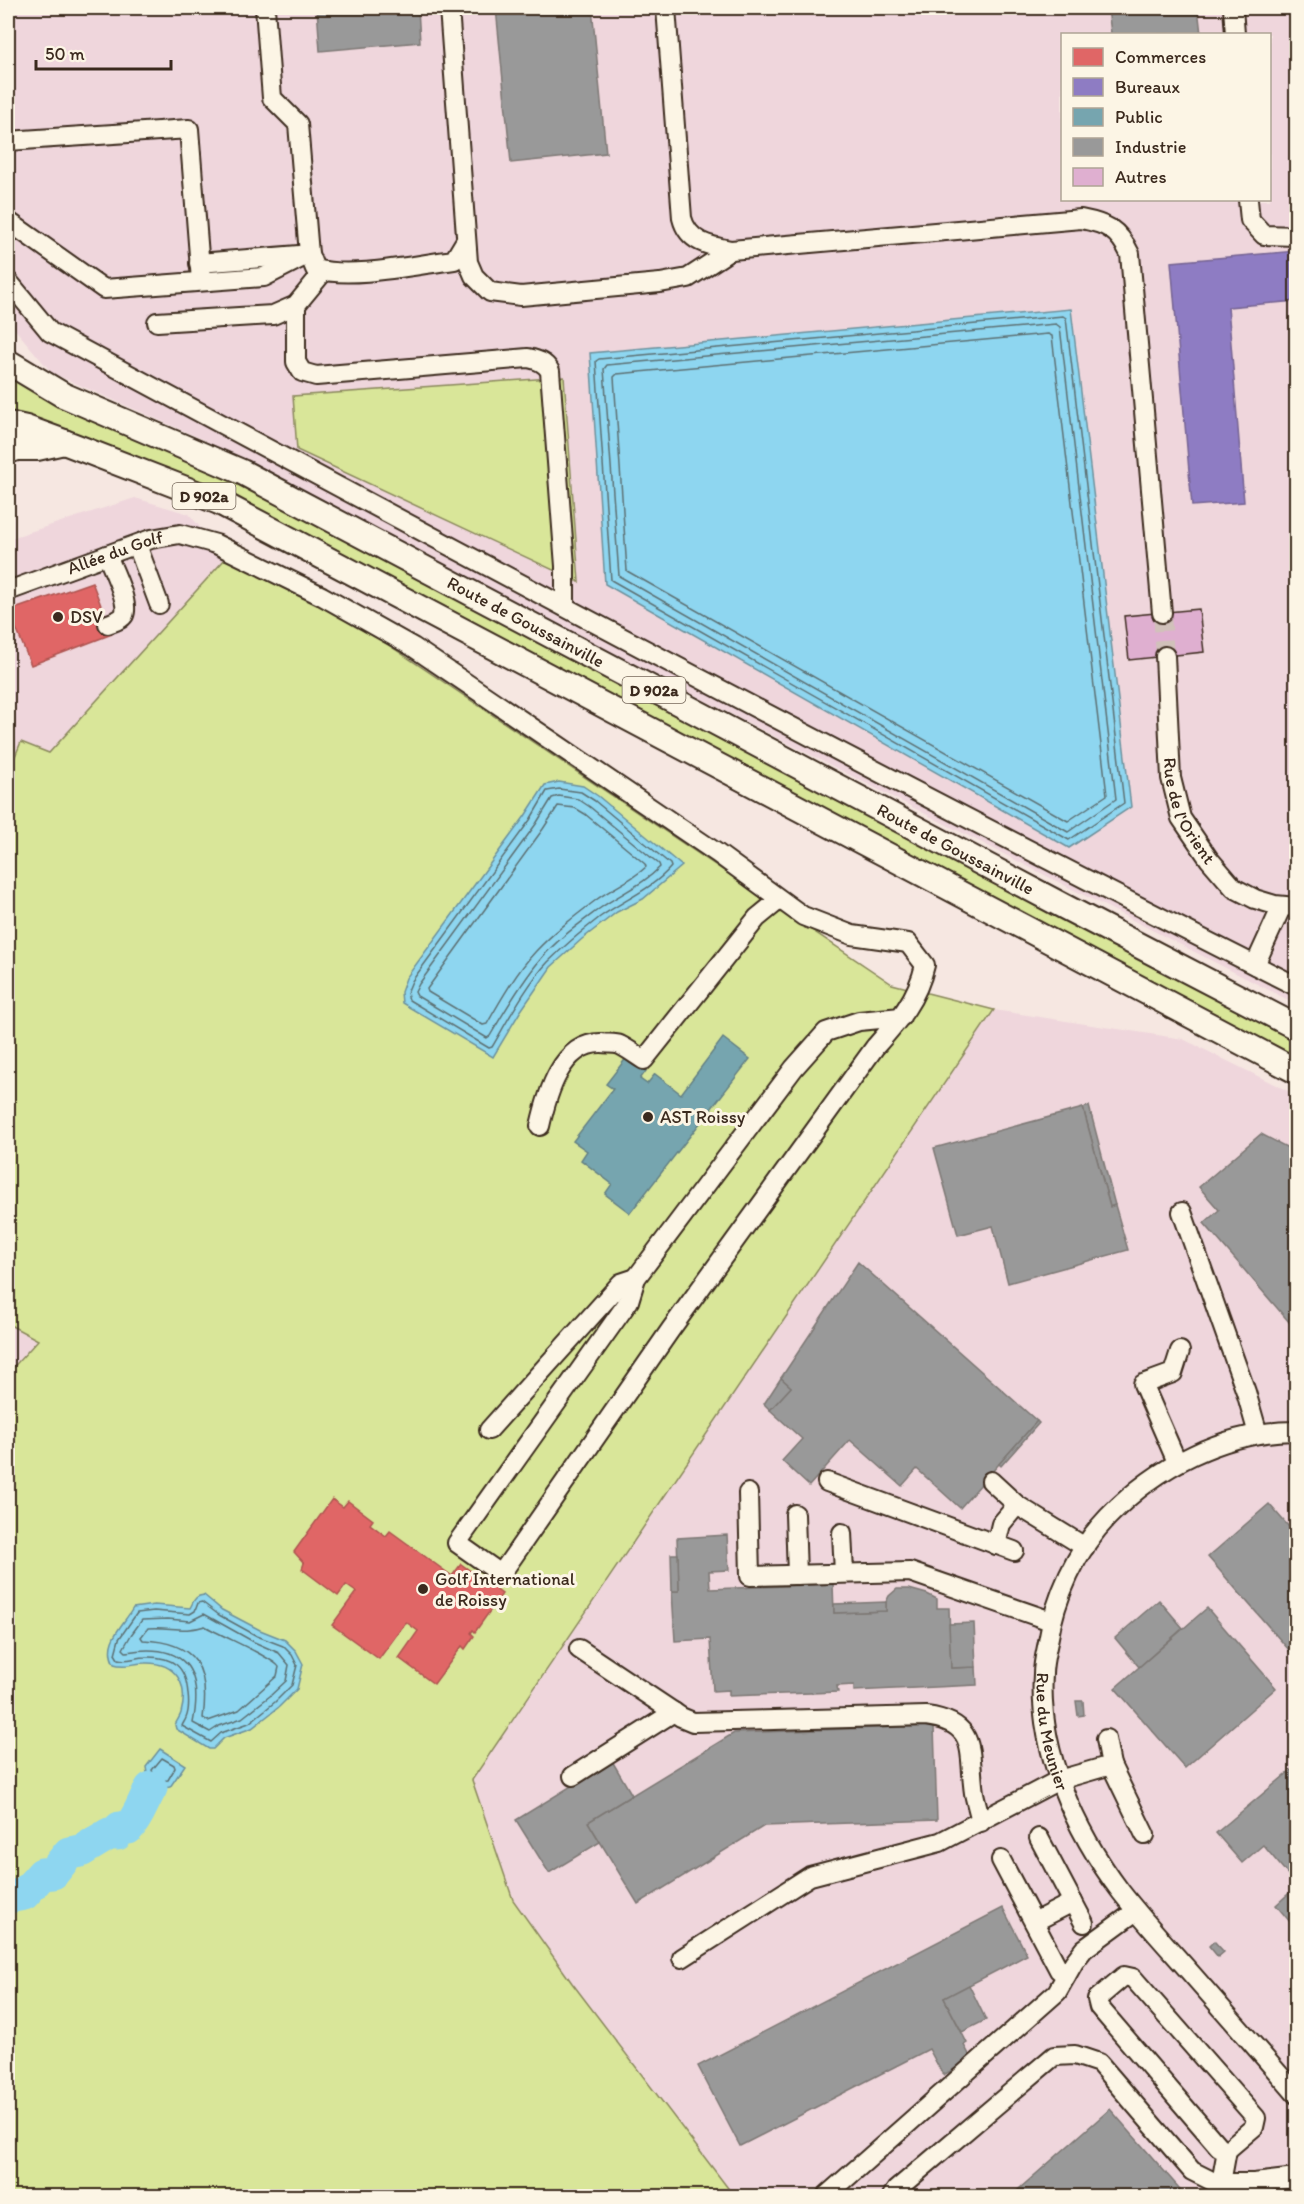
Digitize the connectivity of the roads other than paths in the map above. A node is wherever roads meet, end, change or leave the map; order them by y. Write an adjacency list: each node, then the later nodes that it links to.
1 (265, 8): 12 (street)
2 (449, 8): 10 (street)
3 (666, 8): 11 (street)
4 (1233, 8): 5 (street)
5 (1235, 33)
6 (8, 141): 14 (street)
7 (1248, 201): 9 (street)
8 (8, 221): 14 (street)
9 (1296, 236)
10 (466, 240): 11 (street); 13 (street)
11 (731, 250): 27 (street)
12 (309, 254): 13 (street); 14 (street)
13 (324, 271): 16 (street)
14 (200, 272)
15 (8, 281): 26 (street)
16 (296, 305): 17 (street); 26 (street)
17 (157, 322)
18 (8, 362): 35 (main road, Route de Goussainville / D 902a)
19 (8, 424): 20 (main road, Route de Goussainville / D 902a)
20 (64, 442): 21 (main road); 36 (main road, Route de Goussainville / D 902a)
21 (8, 451)
22 (137, 545): 23 (street, Allée du Golf); 25 (street); 30 (street, Allée du Golf)
23 (107, 555): 24 (street, Allée du Golf); 28 (street)
24 (8, 591)
25 (159, 604)
26 (566, 607): 32 (street)
27 (1162, 613)
28 (108, 624)
29 (1165, 656): 31 (street, Rue de l'Orient)
30 (779, 900): 34 (street, Allée du Golf); 37 (street)
31 (1289, 907): 32 (street)
32 (1255, 965): 33 (street)
33 (1296, 986)
34 (901, 1017): 39 (street); 39 (street)
35 (1296, 1027)
36 (1296, 1071)
37 (540, 1126)
38 (1182, 1212): 43 (street)
39 (636, 1278): 41 (street)
40 (1180, 1351): 44 (street)
41 (489, 1430)
42 (1296, 1431): 43 (street, Rue du Meunier)
43 (1258, 1434): 44 (street, Rue du Meunier)
44 (1177, 1462): 52 (street, Rue du Meunier)
45 (991, 1481): 48 (street)
46 (827, 1482): 51 (street)
47 (748, 1494): 55 (street)
48 (1017, 1505): 51 (street); 52 (street)
49 (795, 1514): 55 (street)
50 (842, 1533): 54 (street)
51 (996, 1545): 53 (street)
52 (1085, 1547): 56 (street, Rue du Meunier)
53 (1014, 1551)
54 (844, 1573): 55 (street); 56 (street)
55 (797, 1575)
56 (1051, 1622): 62 (street, Rue du Meunier)
57 (579, 1649): 58 (street)
58 (674, 1713): 61 (street); 63 (street)
59 (1106, 1739): 60 (street)
60 (1111, 1765): 62 (street); 64 (street)
61 (573, 1776)
62 (1059, 1780): 63 (street); 68 (street, Rue du Meunier)
63 (981, 1822): 71 (street)
64 (1145, 1835)
65 (1039, 1838): 67 (street)
66 (1001, 1860): 69 (street)
67 (1073, 1902): 69 (street); 70 (street)
68 (1136, 1911): 72 (street); 73 (street, Rue du Meunier)
69 (1034, 1923): 72 (street)
70 (1084, 1923)
71 (682, 1958)
72 (1066, 1976): 77 (street)
73 (1296, 2094)
74 (1227, 2150): 74 (street); 76 (street)
75 (1296, 2178): 76 (street)
76 (1236, 2188): 78 (street)
77 (826, 2196)
78 (892, 2196)

